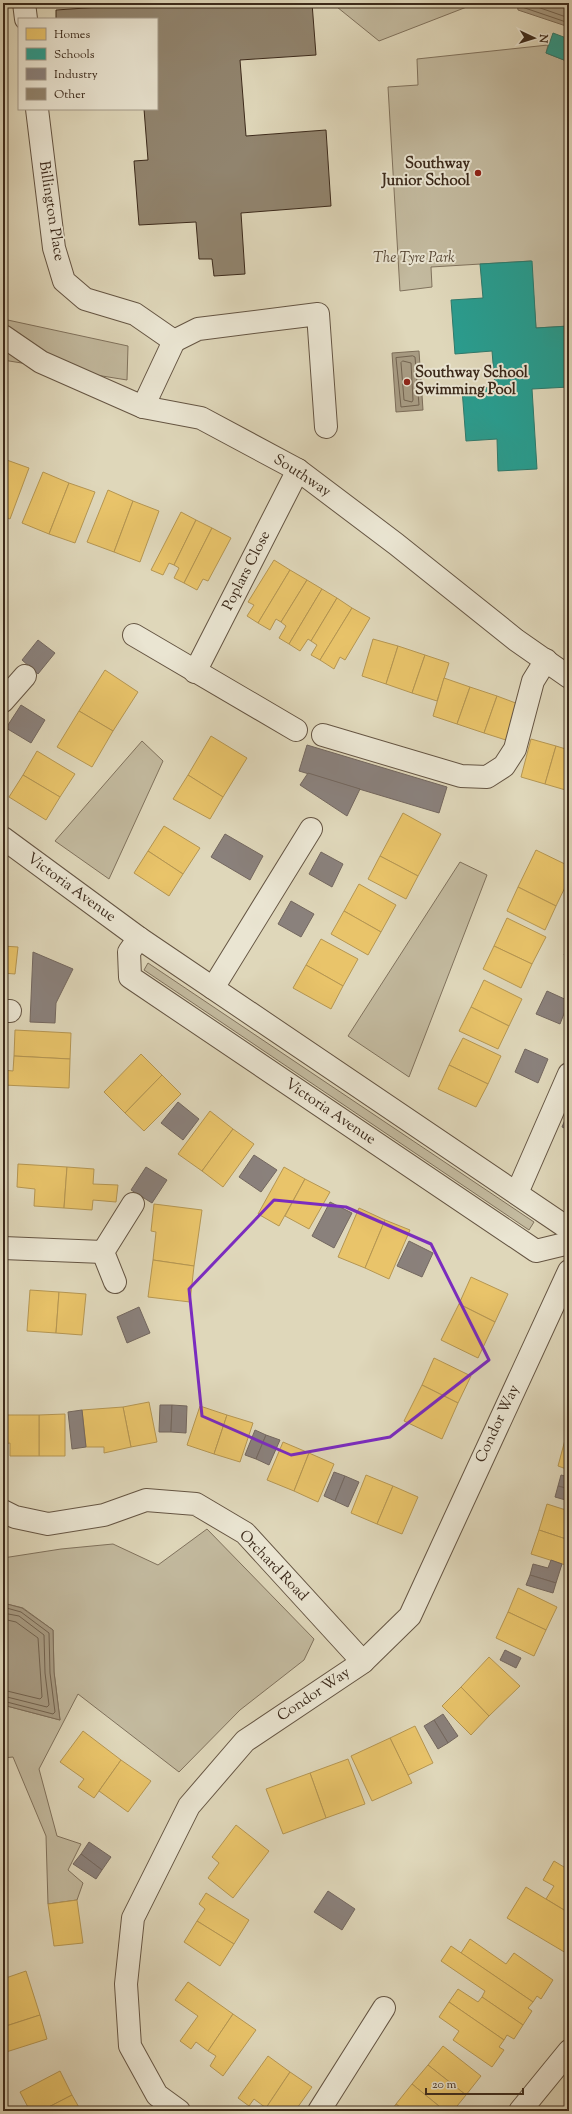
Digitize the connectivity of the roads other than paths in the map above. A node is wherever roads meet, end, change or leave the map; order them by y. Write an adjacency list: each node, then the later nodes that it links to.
1 (24, 3): 2 (street)
2 (26, 18)
3 (37, 110): 5 (street, Billington Place)
4 (3, 336): 6 (street, Southway)
5 (174, 341): 6 (street); 7 (street)
6 (143, 406): 8 (street, Southway)
7 (326, 427)
8 (298, 470): 10 (street, Southway); 11 (street, Poplars Close)
9 (134, 635): 11 (street)
10 (546, 660): 13 (street, Southway); 16 (street)
11 (195, 672): 15 (street)
12 (25, 676): 14 (street)
13 (569, 677)
14 (3, 701)
15 (296, 730)
16 (323, 735)
17 (311, 829): 20 (street)
18 (3, 838): 19 (street, Victoria Avenue)
19 (139, 938): 20 (street, Victoria Avenue); 25 (street, Victoria Avenue)
20 (213, 988): 22 (street, Victoria Avenue)
21 (569, 1074): 22 (street)
22 (517, 1193): 24 (street, Victoria Avenue)
23 (133, 1204): 27 (street)
24 (569, 1229)
25 (569, 1243)
26 (3, 1248): 27 (street)
27 (103, 1252): 29 (street)
28 (569, 1271): 31 (street, Condor Way)
29 (115, 1282)
30 (3, 1511): 31 (street, Orchard Road)
31 (363, 1662): 34 (street, Condor Way)
32 (384, 2008): 35 (street)
33 (569, 2051): 36 (street)
34 (179, 2111)
35 (319, 2111)
36 (520, 2111)

